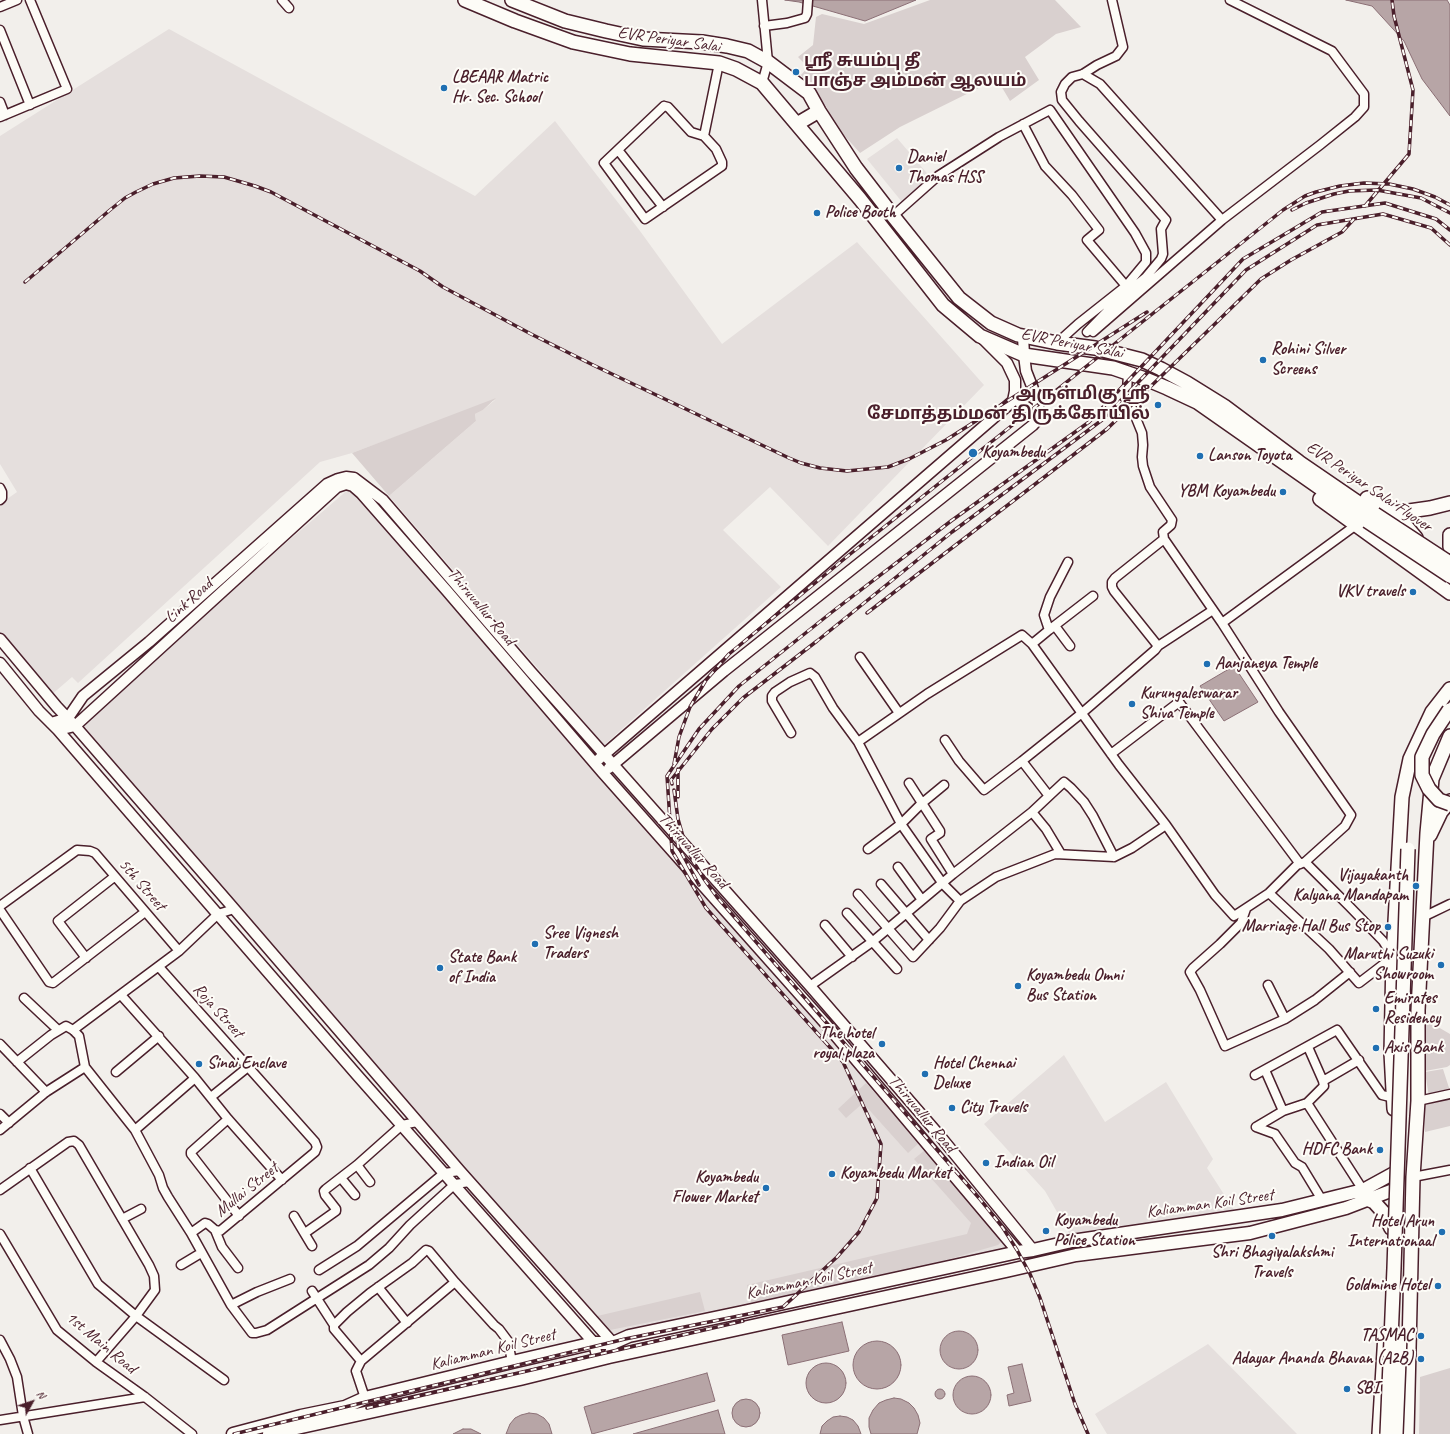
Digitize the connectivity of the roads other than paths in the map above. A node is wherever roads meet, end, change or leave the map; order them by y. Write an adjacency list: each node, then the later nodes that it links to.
1 (16, 0): 10 (street)
2 (30, 0): 19 (street)
3 (282, 0): 11 (street)
4 (465, 0): 15 (main road, EVR Periyar Salai)
5 (512, 0): 14 (main road, EVR Periyar Salai)
6 (762, 0): 12 (street)
7 (808, 0): 12 (street)
8 (1112, 0): 16 (street)
9 (1230, 0): 28 (street)
10 (0, 7)
11 (289, 8)
12 (764, 26): 14 (street)
13 (1, 34): 19 (street)
14 (768, 62): 17 (street); 20 (main road, EVR Periyar Salai)
15 (719, 63): 17 (main road, EVR Periyar Salai); 24 (street)
16 (1083, 74): 28 (street); 28 (street)
17 (762, 84): 22 (main road, EVR Periyar Salai)
18 (0, 102): 21 (street)
19 (30, 105): 21 (street)
20 (819, 111): 22 (main road); 27 (main road, EVR Periyar Salai)
21 (2, 116)
22 (797, 124): 30 (main road, EVR Periyar Salai)
23 (1023, 124): 27 (street); 29 (street); 29 (street)
24 (704, 136): 25 (street); 26 (street)
25 (618, 150): 26 (street); 26 (street)
26 (663, 207)
27 (893, 216): 31 (main road, EVR Periyar Salai)
28 (1222, 220)
29 (1126, 286): 32 (street)
30 (980, 336): 33 (main road, EVR Periyar Salai); 37 (street)
31 (1023, 336): 32 (main road, EVR Periyar Salai); 33 (street)
32 (1057, 343): 39 (main road, EVR Periyar Salai)
33 (1024, 355): 34 (main road, EVR Periyar Salai); 35 (street)
34 (1045, 358): 35 (street); 36 (main road, EVR Periyar Salai)
35 (1026, 371): 38 (street)
36 (1128, 374): 39 (main road, EVR Periyar Salai); 48 (street)
37 (1014, 398): 38 (street); 77 (street)
38 (1040, 417): 80 (street)
39 (1284, 457): 40 (main road, EVR Periyar Salai Flyover); 45 (main road); 46 (main road)
40 (1296, 466): 52 (main road, EVR Periyar Salai Flyover, bridge); 53 (main road, EVR Periyar Salai Flyover, bridge)
41 (337, 487): 70 (street, Link Road); 79 (street, Thiruvallur Road)
42 (0, 488): 43 (street)
43 (0, 500)
44 (1450, 502): 45 (main road)
45 (1395, 513): 51 (main road)
46 (1356, 525): 51 (main road); 57 (street)
47 (1450, 535): 49 (main road)
48 (1164, 539): 56 (street); 62 (street)
49 (1450, 547)
50 (1068, 562): 58 (street)
51 (1409, 564): 54 (main road)
52 (1450, 564)
53 (1450, 576)
54 (1450, 594)
55 (1092, 596): 58 (street)
56 (1213, 610): 57 (street); 62 (street)
57 (1222, 623): 97 (street)
58 (1052, 628): 60 (street); 61 (street)
59 (0, 639): 69 (street)
60 (1032, 644): 67 (street); 68 (street)
61 (1070, 646)
62 (1158, 646): 68 (street)
63 (860, 657): 67 (street)
64 (0, 664): 71 (street)
65 (1450, 689): 91 (main road)
66 (1450, 708): 87 (main road, bridge)
67 (899, 713): 75 (street)
68 (1082, 713): 76 (street); 78 (street)
69 (68, 718): 70 (street); 71 (street); 77 (street)
70 (75, 726): 71 (street, Link Road); 109 (street)
71 (55, 727): 114 (street)
72 (791, 733): 75 (street)
73 (1450, 736): 92 (main road)
74 (945, 740): 78 (street)
75 (858, 742): 89 (street)
76 (1111, 754): 90 (street); 97 (street)
77 (604, 755): 79 (street); 80 (street)
78 (1022, 761): 84 (street)
79 (595, 763): 81 (street, Thiruvallur Road)
80 (613, 764): 81 (street); 129 (street)
81 (603, 773): 192 (street, Thiruvallur Road)
82 (909, 783): 86 (street)
83 (944, 785): 86 (street)
84 (1049, 796): 88 (street); 96 (street)
85 (1450, 801): 92 (main road)
86 (921, 804): 89 (street); 99 (street)
87 (1450, 804)
88 (1032, 812): 95 (street); 99 (street)
89 (901, 824): 93 (street); 102 (street)
90 (1166, 825): 96 (street); 110 (street)
91 (1400, 830): 94 (main road); 123 (main road)
92 (1427, 838): 94 (main road); 116 (main road)
93 (868, 849)
94 (1413, 852): 225 (main road, bridge); 226 (main road, bridge)
95 (1061, 854): 96 (street); 106 (street)
96 (1114, 857)
97 (1302, 863): 103 (street); 123 (street)
98 (898, 867): 105 (street)
99 (953, 874): 102 (street)
100 (114, 877): 108 (street, 5th Street); 112 (street, 5th Street); 124 (street)
101 (881, 884): 115 (street)
102 (943, 884): 105 (street); 106 (street)
103 (1269, 893): 110 (street); 127 (street)
104 (858, 894): 118 (street)
105 (922, 900): 115 (street)
106 (960, 902): 119 (street)
107 (1450, 904): 116 (street)
108 (0, 906)
109 (234, 909): 114 (street); 158 (street)
110 (1246, 909): 132 (street)
111 (0, 910): 124 (street)
112 (145, 912): 121 (street, 5th Street); 124 (street)
113 (847, 913): 120 (street)
114 (218, 914): 121 (street); 160 (street)
115 (905, 914): 118 (street); 119 (street)
116 (1423, 917): 139 (main road)
117 (826, 925): 122 (street)
118 (888, 928): 119 (street); 120 (street)
119 (929, 940)
120 (872, 942): 122 (street); 126 (street)
121 (179, 950): 125 (street)
122 (852, 957): 129 (street)
123 (1393, 957): 127 (street); 138 (main road)
124 (86, 958)
125 (158, 967): 130 (street); 143 (street, Roja Street)
126 (896, 969)
127 (1350, 972): 132 (street)
128 (1268, 985): 132 (street)
129 (810, 986): 191 (street)
130 (121, 995): 134 (street); 135 (street)
131 (24, 998): 133 (street)
132 (1285, 1019)
133 (58, 1030): 134 (street); 141 (street)
134 (73, 1030): 142 (street)
135 (159, 1036): 145 (street); 147 (street)
136 (0, 1044): 141 (street)
137 (1308, 1047): 140 (street); 144 (street); 148 (street)
138 (1391, 1053): 139 (main road); 152 (main road)
139 (1418, 1057): 153 (main road)
140 (1359, 1060): 148 (street); 152 (street)
141 (17, 1062): 149 (street)
142 (85, 1067): 149 (street); 162 (street)
143 (248, 1067): 151 (street); 163 (street, Roja Street)
144 (1265, 1070): 146 (street); 155 (street)
145 (116, 1072)
146 (1255, 1075)
147 (195, 1078): 151 (street); 162 (street)
148 (1323, 1081): 154 (street)
149 (46, 1092): 159 (street)
150 (1450, 1094): 153 (street)
151 (211, 1097): 157 (street)
152 (1394, 1098): 169 (main road)
153 (1418, 1100): 170 (main road)
154 (1306, 1103): 155 (street); 178 (street)
155 (1283, 1111): 180 (street)
156 (0, 1114): 159 (street)
157 (228, 1119): 172 (street); 182 (street)
158 (417, 1122): 160 (street); 167 (street)
159 (9, 1123): 161 (street)
160 (402, 1125): 164 (street); 168 (street)
161 (0, 1130)
162 (135, 1130): 187 (street)
163 (317, 1147): 172 (street, Mullai Street)
164 (357, 1165): 171 (street); 173 (street)
165 (30, 1168): 176 (street); 184 (street); 203 (street)
166 (1450, 1170): 170 (street)
167 (460, 1171): 168 (street); 174 (street)
168 (444, 1173): 175 (street); 196 (street)
169 (1394, 1174): 177 (main road); 178 (main road, Kaliamman Koil Street)
170 (1413, 1177): 219 (main road)
171 (341, 1178): 179 (street); 188 (street)
172 (282, 1180): 182 (street, Mullai Street)
173 (370, 1182)
174 (470, 1182): 175 (street); 208 (street)
175 (455, 1184): 201 (street); 207 (street)
176 (0, 1190)
177 (1393, 1190): 178 (main road); 185 (main road)
178 (1365, 1194): 180 (main road, Kaliamman Koil Street); 185 (main road); 209 (main road, Kaliamman Koil Street)
179 (355, 1195)
180 (1322, 1200): 191 (main road, Kaliamman Koil Street)
181 (141, 1210): 184 (street)
182 (239, 1216): 186 (street, Mullai Street)
183 (294, 1216): 188 (street)
184 (122, 1219): 203 (street)
185 (1391, 1228): 217 (main road)
186 (215, 1230): 187 (street, Mullai Street); 195 (street)
187 (191, 1233): 193 (street)
188 (305, 1233): 190 (street)
189 (0, 1234): 210 (street, 1st Main Road)
190 (312, 1246)
191 (1033, 1250): 192 (main road, Kaliamman Koil Street)
192 (1018, 1252): 208 (main road, Kaliamman Koil Street)
193 (201, 1253): 194 (street); 202 (street)
194 (181, 1264)
195 (238, 1268)
196 (320, 1270)
197 (290, 1279): 202 (street)
198 (455, 1282): 199 (street); 204 (street); 212 (street)
199 (378, 1287): 204 (street); 205 (street)
200 (312, 1291): 201 (street)
201 (317, 1299): 202 (street); 205 (street)
202 (231, 1305)
203 (136, 1316): 210 (street); 213 (street)
204 (407, 1323): 211 (street)
205 (334, 1325): 211 (street)
206 (0, 1340): 216 (street)
207 (594, 1343): 208 (main road, Kaliamman Koil Street); 209 (street); 212 (main road, Kaliamman Koil Street)
208 (613, 1343): 209 (street)
209 (604, 1359): 223 (main road, Kaliamman Koil Street)
210 (96, 1362): 214 (street, 1st Main Road)
211 (361, 1362): 215 (street)
212 (512, 1362): 215 (main road, Kaliamman Koil Street)
213 (224, 1380)
214 (145, 1397): 216 (street); 221 (street, 1st Main Road)
215 (365, 1398): 222 (main road, Kaliamman Koil Street)
216 (23, 1416): 218 (street); 220 (street)
217 (1380, 1418): 219 (main road); 224 (main road)
218 (0, 1420)
219 (1407, 1428)
220 (28, 1434)
221 (192, 1434)
222 (233, 1434)
223 (269, 1434)
224 (1380, 1434)
225 (1387, 1434)
226 (1396, 1434)

